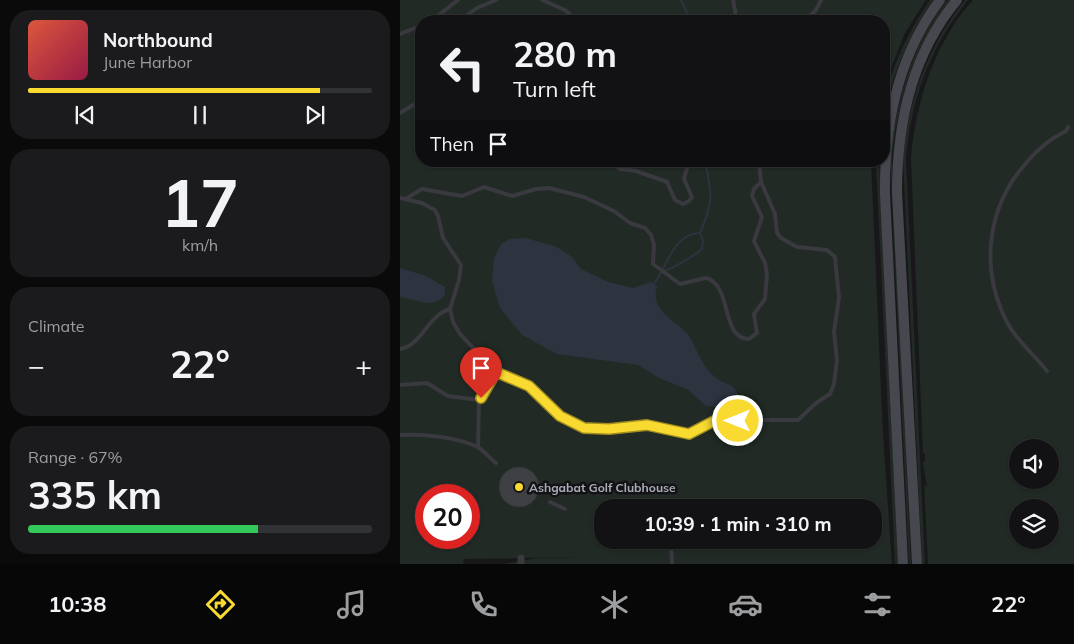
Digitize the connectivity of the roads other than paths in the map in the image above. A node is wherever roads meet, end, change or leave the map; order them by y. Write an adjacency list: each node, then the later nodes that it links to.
1 (458, 0): 8 (lane)
2 (496, 0): 9 (lane)
3 (542, 0): 10 (lane)
4 (733, 0): 11 (lane)
5 (821, 0): 12 (lane)
6 (940, 0): 17 (street)
7 (957, 0): 40 (street)
8 (440, 15)
9 (467, 15)
10 (570, 15)
11 (736, 15)
12 (811, 15)
13 (415, 28): 14 (lane)
14 (400, 34)
15 (415, 104): 16 (lane)
16 (400, 113)
17 (890, 121)
18 (1068, 127): 29 (lane)
19 (618, 167): 20 (lane)
20 (687, 167)
21 (760, 167): 23 (lane)
22 (886, 167): 39 (street)
23 (761, 182): 25 (lane); 28 (lane)
24 (400, 198): 25 (lane)
25 (407, 198): 26 (lane)
26 (450, 309): 27 (lane); 28 (lane)
27 (400, 349)
28 (496, 372): 31 (lane)
29 (1047, 372)
30 (400, 385): 31 (lane)
31 (479, 400): 33 (lane)
32 (400, 435): 33 (lane)
33 (478, 448): 34 (lane)
34 (496, 463)
35 (550, 502): 36 (lane)
36 (565, 510)
37 (671, 549): 38 (lane)
38 (672, 564)
39 (903, 564)
40 (917, 564)

